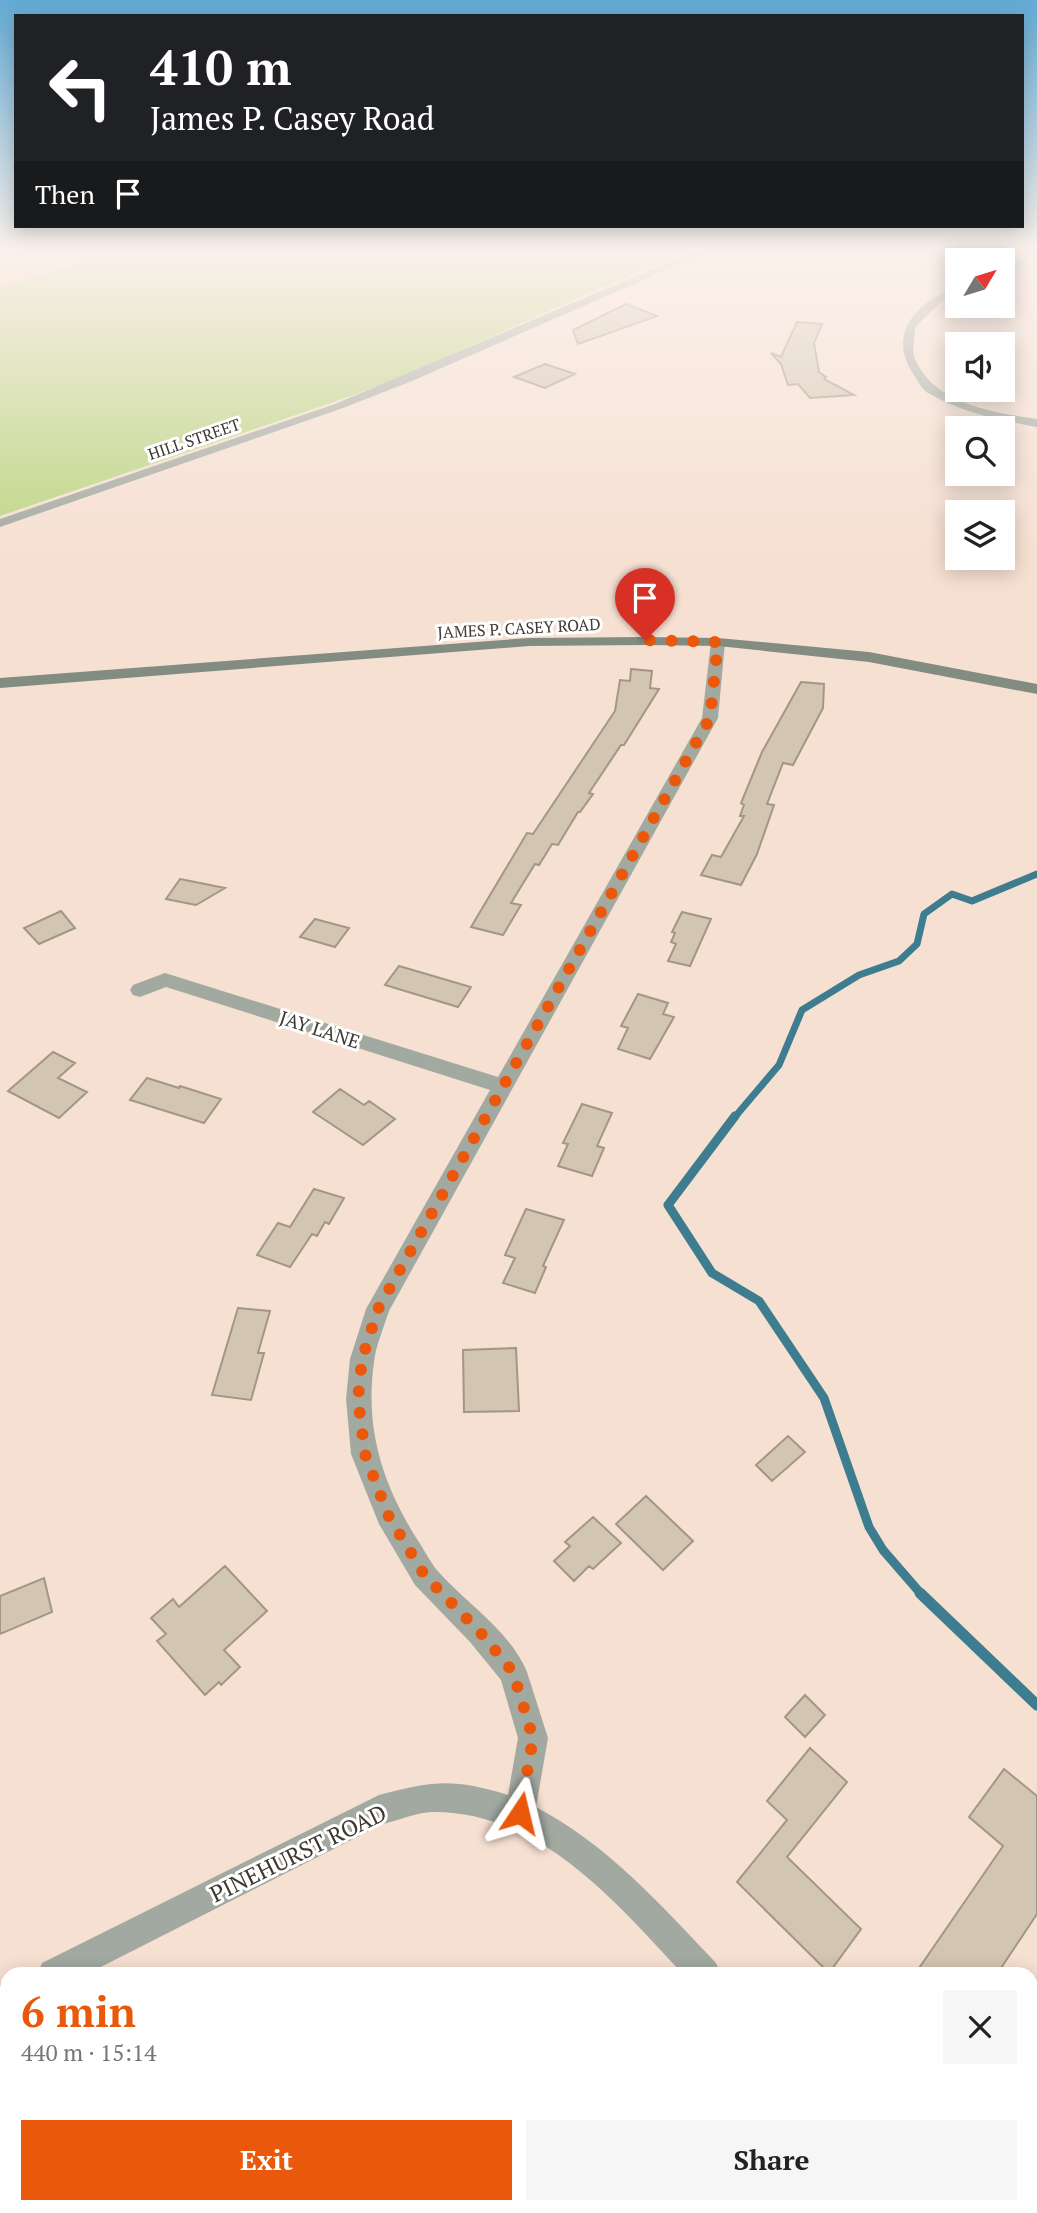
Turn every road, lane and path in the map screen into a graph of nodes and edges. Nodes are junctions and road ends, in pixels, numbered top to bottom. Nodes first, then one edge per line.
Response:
1 (466, 353) edge
2 (908, 353) edge
3 (1037, 423) edge
4 (0, 523) edge
5 (718, 642) junction
6 (0, 683) edge
7 (1037, 688) edge
8 (140, 990) dead end
9 (501, 1087) junction
10 (520, 1813) junction
11 (67, 1967) edge
12 (698, 1967) edge

1 - 4 street, HILL STREET
2 - 3 street
5 - 6 main road, JAMES P. CASEY ROAD
5 - 7 main road, JAMES P. CASEY ROAD
5 - 9 street
8 - 9 street, JAY LANE
9 - 10 street
10 - 11 street, PINEHURST ROAD
10 - 12 street, PINEHURST ROAD

